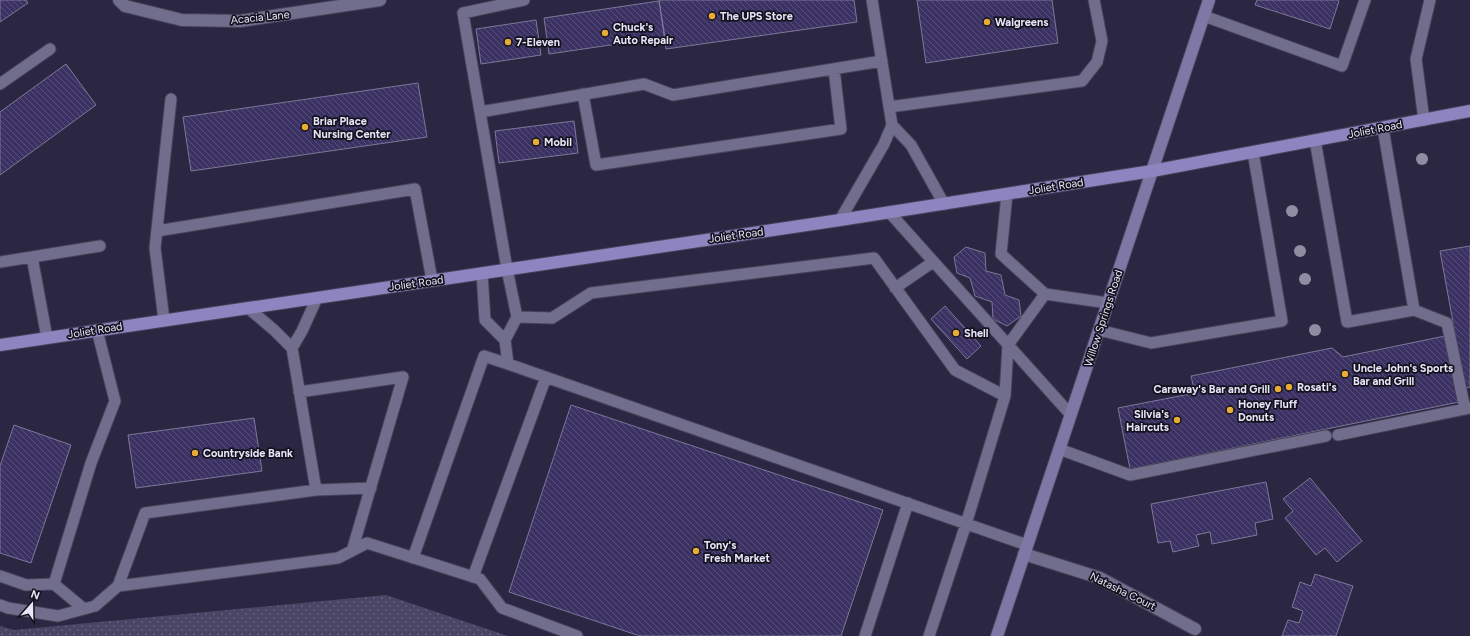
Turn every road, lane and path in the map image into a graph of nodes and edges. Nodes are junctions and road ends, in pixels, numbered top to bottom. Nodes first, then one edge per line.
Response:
1 (119, 0) edge
2 (380, 0) edge
3 (524, 0) edge
4 (872, 0) edge
5 (1094, 0) edge
6 (1209, 0) edge
7 (1365, 0) edge
8 (1430, 0) edge
9 (1204, 16) junction
10 (50, 49) dead end
11 (882, 61) junction
12 (834, 69) junction
13 (0, 84) edge
14 (583, 94) junction
15 (171, 98) dead end
16 (889, 107) junction
17 (1470, 111) edge
18 (480, 112) junction
19 (1424, 120) junction
20 (892, 125) junction
21 (1383, 128) junction
22 (1316, 140) junction
23 (1253, 152) junction
24 (1152, 171) junction
25 (1007, 194) junction
26 (944, 204) junction
27 (889, 212) junction
28 (840, 220) junction
29 (157, 231) junction
30 (100, 246) dead end
31 (32, 257) junction
32 (0, 262) edge
33 (933, 262) junction
34 (507, 269) junction
35 (482, 273) junction
36 (432, 280) junction
37 (896, 288) junction
38 (1045, 294) junction
39 (317, 298) junction
40 (1108, 303) junction
41 (248, 308) junction
42 (1414, 310) junction
43 (517, 317) junction
44 (164, 320) junction
45 (97, 330) junction
46 (1099, 330) junction
47 (47, 338) junction
48 (505, 340) junction
49 (0, 345) edge
50 (1008, 345) junction
51 (292, 348) junction
52 (508, 364) junction
53 (546, 377) junction
54 (299, 392) junction
55 (1005, 396) junction
56 (1467, 409) edge
57 (1070, 415) junction
58 (1338, 435) dead end
59 (1326, 436) dead end
60 (1059, 449) junction
61 (371, 488) junction
62 (316, 490) junction
63 (908, 504) junction
64 (966, 524) junction
65 (1026, 550) junction
66 (352, 551) junction
67 (413, 558) junction
68 (0, 576) edge
69 (473, 577) junction
70 (54, 584) junction
71 (118, 586) junction
72 (0, 605) edge
73 (84, 609) junction
74 (1195, 629) dead end
75 (577, 636) edge
76 (865, 636) edge
77 (929, 636) edge
78 (997, 636) edge

1 - 2 street, Acacia Lane
3 - 18 lane
4 - 11 lane
5 - 16 lane
6 - 9 main road, Willow Springs Road
7 - 9 lane
8 - 19 lane
9 - 24 main road, Willow Springs Road
10 - 13 lane
11 - 12 lane
11 - 16 lane
12 - 14 lane
12 - 14 lane
14 - 18 lane
15 - 29 lane
16 - 20 lane
17 - 19 main road, Joliet Road
18 - 34 lane
19 - 21 main road, Joliet Road
20 - 26 lane
20 - 28 lane
21 - 22 main road, Joliet Road
21 - 42 lane
22 - 23 main road, Joliet Road
22 - 42 lane
23 - 24 main road, Joliet Road
23 - 46 lane
24 - 25 main road, Joliet Road
24 - 40 main road, Willow Springs Road
25 - 26 main road, Joliet Road
25 - 38 lane
26 - 27 main road, Joliet Road
27 - 28 main road, Joliet Road
27 - 33 lane
28 - 34 main road, Joliet Road
29 - 36 lane
29 - 44 lane
30 - 31 lane
31 - 32 lane
31 - 47 lane
33 - 37 lane
33 - 50 lane
34 - 35 main road, Joliet Road
34 - 43 lane
35 - 36 main road, Joliet Road
35 - 48 lane
36 - 39 main road, Joliet Road
37 - 43 lane
37 - 55 lane
38 - 40 lane
38 - 50 lane
39 - 41 main road, Joliet Road
39 - 51 lane
40 - 46 main road, Willow Springs Road
41 - 44 main road, Joliet Road
41 - 51 lane
42 - 56 lane
43 - 48 lane
44 - 45 main road, Joliet Road
45 - 47 main road, Joliet Road
45 - 70 lane
46 - 57 main road, Willow Springs Road
47 - 49 main road, Joliet Road
48 - 52 lane
50 - 55 lane
50 - 57 lane
51 - 54 lane
52 - 53 lane
52 - 67 lane
53 - 63 lane
53 - 69 lane
54 - 61 lane
54 - 62 lane
55 - 64 lane
56 - 58 lane
57 - 60 main road, Willow Springs Road
59 - 60 lane
60 - 65 main road, Willow Springs Road
61 - 62 lane
61 - 66 lane
62 - 71 lane
63 - 64 lane
63 - 76 lane
64 - 65 lane
64 - 77 lane
65 - 74 street, Natasha Court
65 - 78 main road, Willow Springs Road
66 - 67 lane
66 - 71 lane
67 - 69 lane
68 - 70 lane
69 - 75 lane
70 - 73 lane
71 - 73 lane
72 - 73 lane

